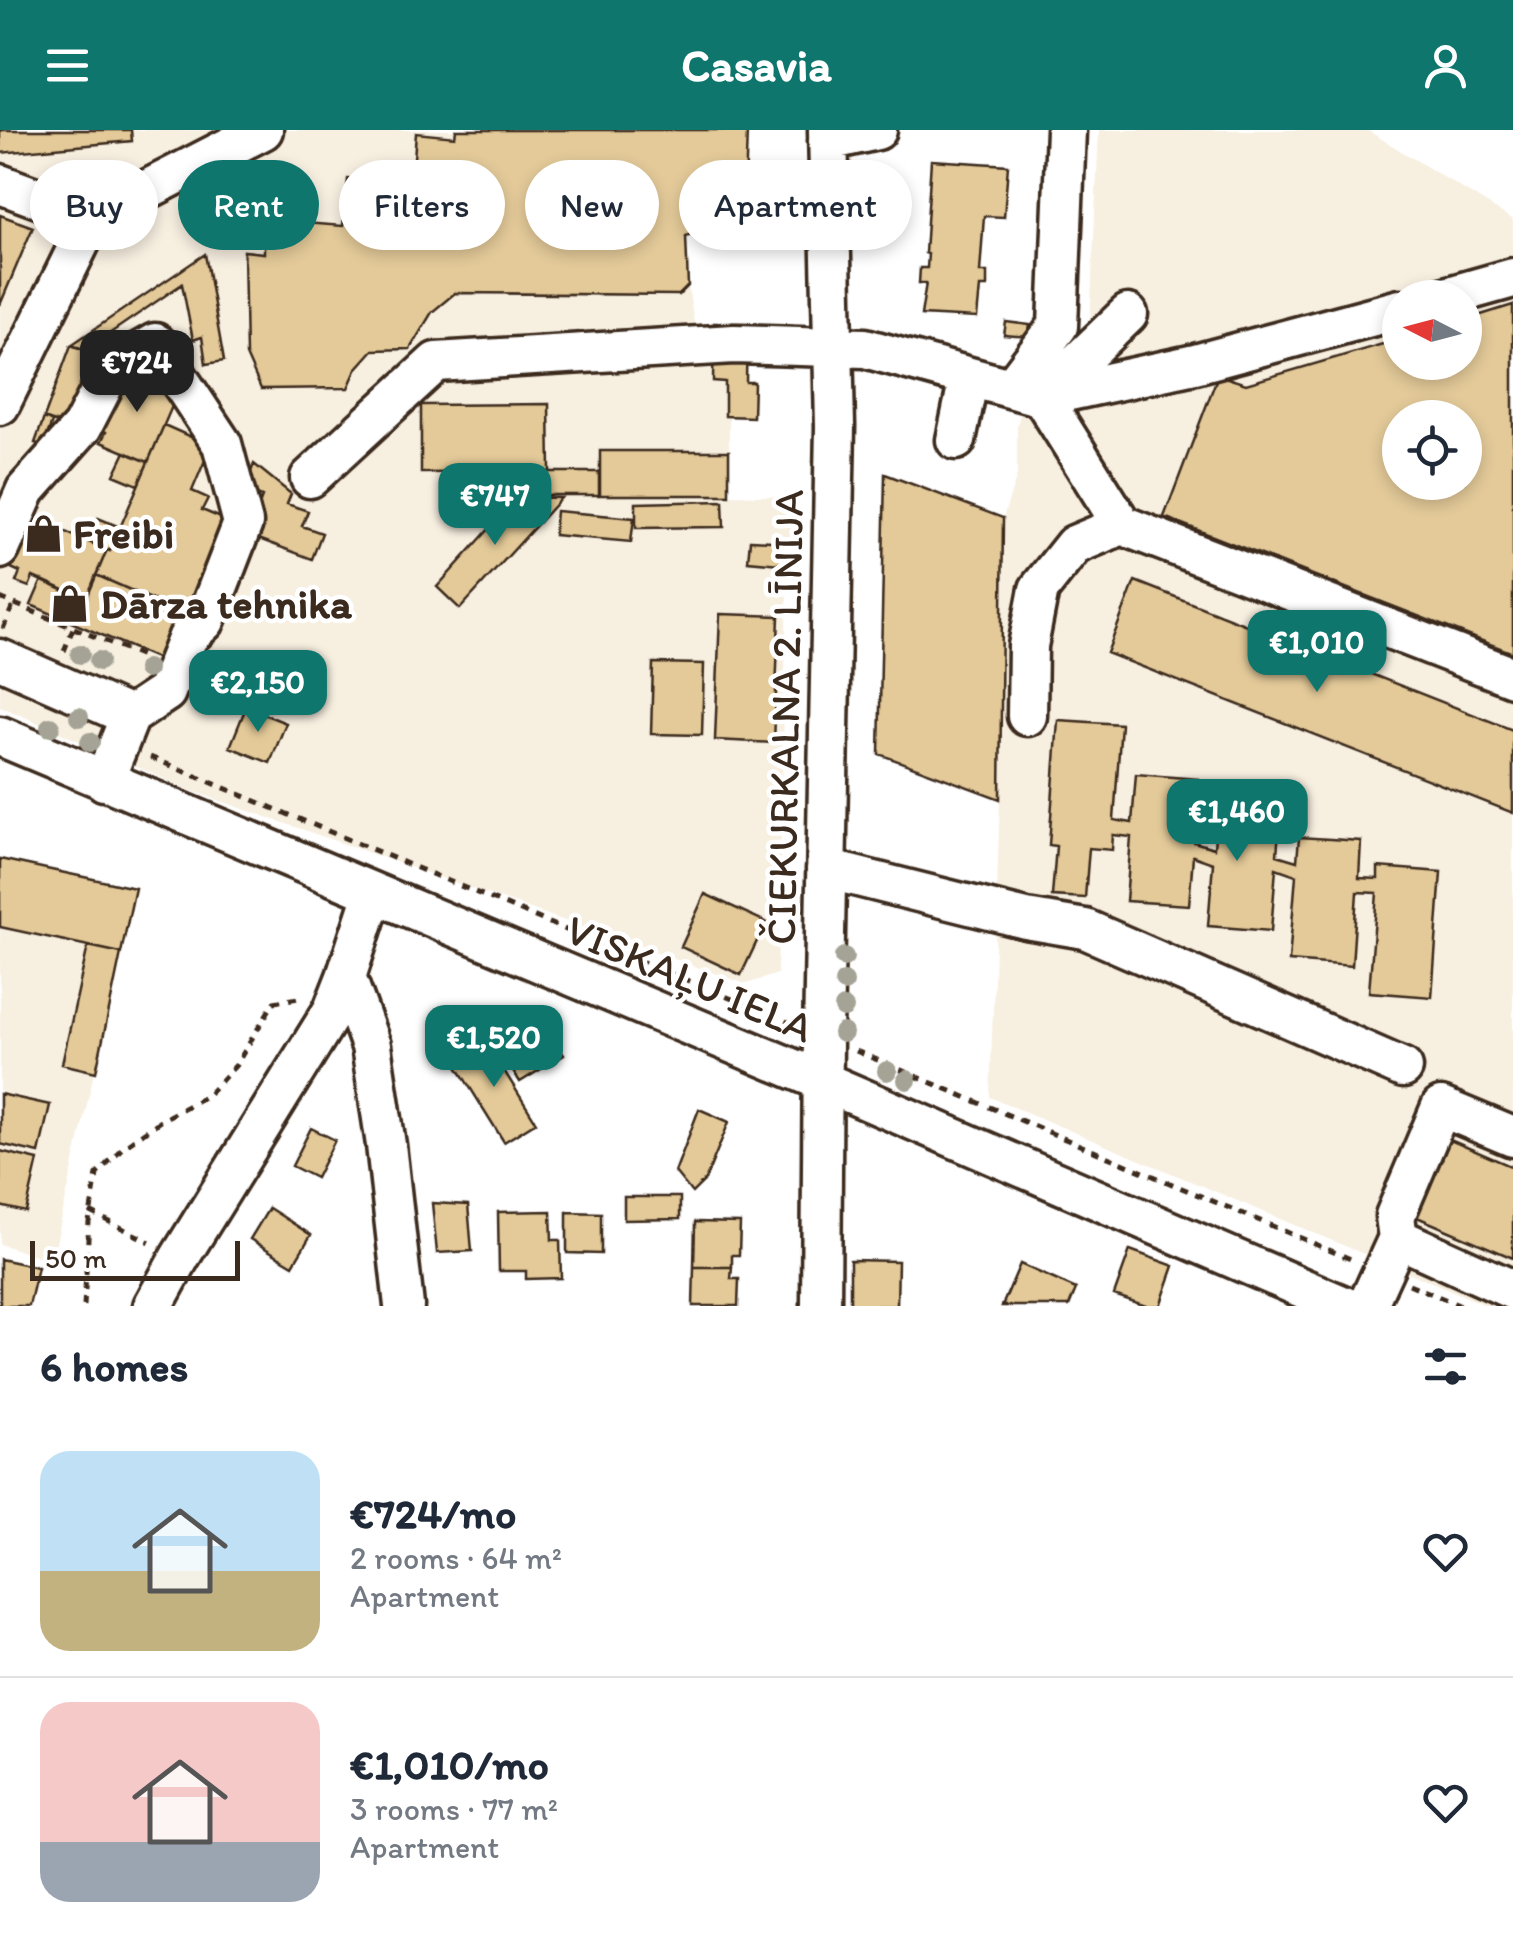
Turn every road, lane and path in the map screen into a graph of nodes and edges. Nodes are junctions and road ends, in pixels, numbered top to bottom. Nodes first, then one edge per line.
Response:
1 (262, 130) edge
2 (878, 130) edge
3 (1066, 130) edge
4 (828, 135) edge
5 (0, 184) edge
6 (158, 184) edge
7 (30, 195) edge
8 (76, 250) edge
9 (1513, 278) edge
10 (1482, 287) edge
11 (1128, 314) dead end
12 (1382, 314) edge
13 (834, 348) junction
14 (969, 377) junction
15 (1026, 393) junction
16 (0, 404) edge
17 (956, 440) dead end
18 (310, 478) dead end
19 (1122, 525) junction
20 (0, 549) edge
21 (0, 598) edge
22 (14, 603) junction
23 (0, 637) edge
24 (0, 658) edge
25 (175, 670) junction
26 (1513, 677) edge
27 (1027, 716) dead end
28 (124, 730) junction
29 (0, 736) edge
30 (104, 780) junction
31 (826, 869) junction
32 (372, 894) junction
33 (339, 994) junction
34 (822, 1036) junction
35 (1403, 1068) dead end
36 (822, 1081) junction
37 (1513, 1137) edge
38 (90, 1212) junction
39 (1398, 1238) junction
40 (180, 1257) junction
41 (1375, 1289) edge
42 (1513, 1290) edge
43 (84, 1306) edge
44 (153, 1306) edge
45 (404, 1306) edge
46 (822, 1306) edge
47 (1344, 1306) edge
48 (1461, 1306) edge

1 - 6 street
2 - 4 street
3 - 15 street
4 - 13 street, ČIEKURKALNA 2. LĪNIJA
5 - 7 street
8 - 16 street
9 - 10 street
11 - 15 street
12 - 15 street
13 - 14 street
13 - 18 street
13 - 31 street, ČIEKURKALNA 2. LĪNIJA
14 - 15 street
14 - 17 street
15 - 19 street
19 - 26 street
19 - 27 street
20 - 25 street
21 - 22 path
22 - 23 path
22 - 25 path
24 - 28 street
25 - 28 street
28 - 30 street
28 - 34 path
29 - 30 street, VISKAĻU IELA
30 - 32 street, VISKAĻU IELA
31 - 34 street, ČIEKURKALNA 2. LĪNIJA
31 - 35 street
32 - 33 street
32 - 36 street, VISKAĻU IELA
33 - 38 path
33 - 40 street
33 - 45 street
34 - 36 street, ČIEKURKALNA 2. LĪNIJA
34 - 41 path
36 - 46 street, ČIEKURKALNA 2. LĪNIJA
36 - 47 street, VISKAĻU IELA
37 - 39 street
38 - 40 path
38 - 43 path
39 - 41 street
39 - 42 street
40 - 44 street
41 - 48 path

